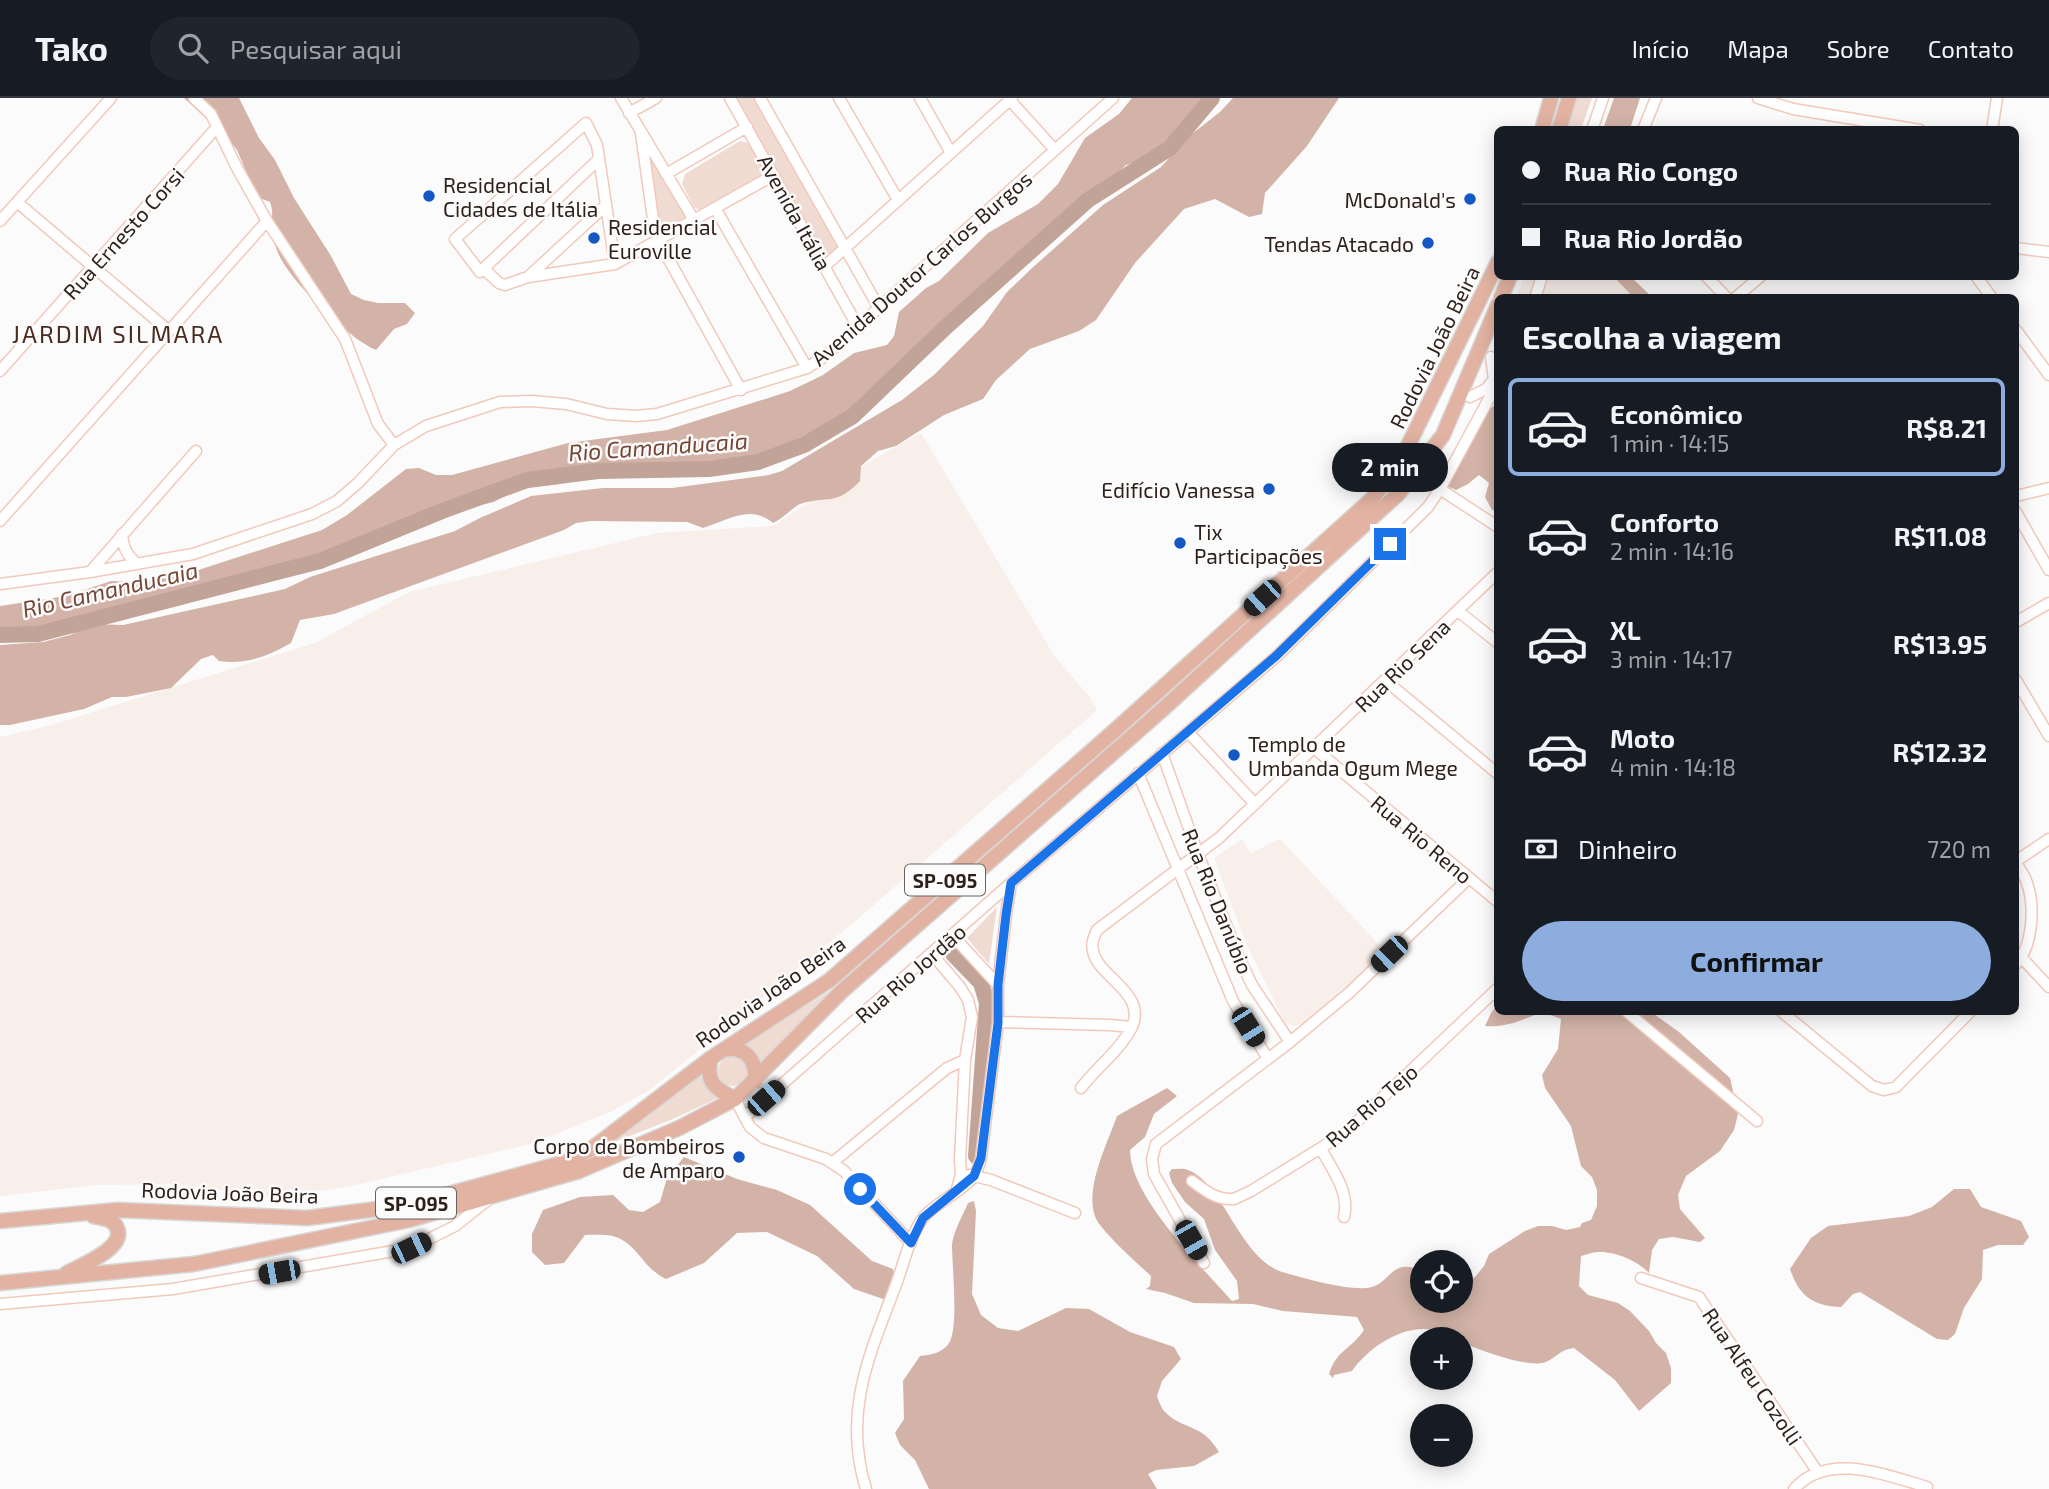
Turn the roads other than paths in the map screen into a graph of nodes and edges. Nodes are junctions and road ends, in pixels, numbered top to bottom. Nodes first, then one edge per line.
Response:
1 (111, 98) edge
2 (194, 98) edge
3 (621, 98) edge
4 (656, 98) edge
5 (730, 98) edge
6 (760, 98) edge
7 (839, 98) edge
8 (920, 98) edge
9 (1113, 98) edge
10 (1551, 98) edge
11 (1569, 98) edge
12 (1603, 98) edge
13 (1656, 98) edge
14 (1758, 98) edge
15 (1997, 98) edge
16 (1010, 99) edge
17 (629, 113) junction
18 (1543, 126) edge
19 (1560, 126) edge
20 (1593, 126) edge
21 (1645, 126) edge
22 (1896, 126) edge
23 (1993, 126) edge
24 (217, 127) junction
25 (747, 127) junction
26 (641, 133) junction
27 (1055, 150) junction
28 (951, 153) junction
29 (599, 159) junction
30 (666, 174) junction
31 (774, 175) junction
32 (898, 200) junction
33 (17, 202) junction
34 (606, 205) junction
35 (715, 208) junction
36 (2, 215) edge
37 (694, 220) junction
38 (267, 221) junction
39 (658, 240) junction
40 (845, 248) junction
41 (2019, 248) edge
42 (2049, 253) edge
43 (615, 264) junction
44 (825, 266) junction
45 (93, 267) junction
46 (484, 269) junction
47 (1494, 270) edge
48 (528, 277) junction
49 (1710, 280) edge
50 (1756, 280) edge
51 (1723, 294) edge
52 (1740, 294) edge
53 (879, 307) junction
54 (858, 327) junction
55 (1494, 328) edge
56 (169, 331) junction
57 (2019, 334) edge
58 (1457, 348) junction
59 (1489, 356) edge
60 (807, 368) junction
61 (0, 371) edge
62 (1445, 373) junction
63 (2049, 375) edge
64 (741, 390) junction
65 (1494, 390) edge
66 (1466, 394) junction
67 (1482, 412) junction
68 (394, 445) junction
69 (196, 451) dead end
70 (2049, 488) edge
71 (1440, 489) junction
72 (2019, 495) edge
73 (2019, 517) edge
74 (0, 521) edge
75 (1494, 524) edge
76 (122, 534) junction
77 (137, 564) junction
78 (2049, 570) edge
79 (90, 572) junction
80 (1494, 576) edge
81 (0, 584) edge
82 (2049, 603) edge
83 (1458, 611) junction
84 (2019, 620) edge
85 (1494, 640) edge
86 (1386, 681) junction
87 (2019, 685) edge
88 (1188, 732) junction
89 (2049, 736) edge
90 (1314, 748) junction
91 (1162, 753) junction
92 (1494, 771) edge
93 (1138, 773) junction
94 (1255, 804) junction
95 (2049, 839) edge
96 (1198, 855) junction
97 (2019, 860) edge
98 (1179, 867) junction
99 (2019, 868) edge
100 (1469, 877) junction
101 (1011, 883) junction
102 (1494, 899) edge
103 (953, 936) junction
104 (932, 954) junction
105 (2019, 961) edge
106 (998, 985) junction
107 (2049, 987) edge
108 (1494, 992) edge
109 (1630, 1015) edge
110 (1789, 1015) edge
111 (1967, 1015) edge
112 (998, 1023) junction
113 (1132, 1027) junction
114 (1290, 1042) junction
115 (717, 1054) junction
116 (1268, 1059) junction
117 (965, 1060) junction
118 (755, 1081) junction
119 (1082, 1087) dead end
120 (736, 1098) junction
121 (746, 1116) junction
122 (1757, 1121) dead end
123 (1321, 1149) junction
124 (832, 1163) junction
125 (961, 1174) junction
126 (974, 1176) junction
127 (1192, 1181) dead end
128 (957, 1189) junction
129 (493, 1195) junction
130 (69, 1213) junction
131 (1074, 1213) dead end
132 (1344, 1217) dead end
133 (0, 1221) edge
134 (911, 1243) junction
135 (1204, 1262) dead end
136 (63, 1276) junction
137 (1641, 1278) dead end
138 (0, 1283) edge
139 (0, 1304) edge
140 (1817, 1471) junction
141 (1927, 1486) dead end
142 (866, 1489) edge
143 (1794, 1489) edge

1 - 33 street
2 - 24 street
3 - 17 street
4 - 17 street
5 - 25 street, Avenida Itália
6 - 40 street, Avenida Itália
7 - 32 street
8 - 28 street
9 - 27 street, Avenida Doutor Carlos Burgos
10 - 18 main road
11 - 19 main road
12 - 20 street
13 - 21 street
14 - 22 street
15 - 23 street
16 - 27 street
16 - 28 street
17 - 26 street
24 - 38 street
24 - 45 street, Rua Ernesto Corsi
25 - 30 street
25 - 31 street, Avenida Itália
26 - 30 street
26 - 39 street
27 - 53 street, Avenida Doutor Carlos Burgos
28 - 32 street
29 - 34 street
29 - 46 street
29 - 46 street
30 - 37 street
31 - 35 street
31 - 44 street, Avenida Itália
32 - 40 street
33 - 36 street
33 - 45 street
34 - 43 street
34 - 48 street
35 - 37 street
35 - 60 street
37 - 39 street
38 - 56 street
38 - 68 street
39 - 43 street
39 - 64 street
40 - 44 street
40 - 53 street, Avenida Itália
41 - 42 street
43 - 48 street
44 - 54 street, Avenida Itália
45 - 56 street
45 - 61 street, Rua Ernesto Corsi
46 - 48 street
47 - 58 main road, Rodovia João Beira / SP-095
49 - 51 street
50 - 52 street
53 - 54 street, Avenida Doutor Carlos Burgos
54 - 60 street, Avenida Doutor Carlos Burgos
55 - 59 main road, Rodovia João Beira / SP-095
56 - 74 street
57 - 63 street
58 - 59 main road
58 - 62 main road, Rodovia João Beira / SP-095
59 - 66 main road, Rodovia João Beira / SP-095
59 - 66 street
60 - 64 street, Avenida Doutor Carlos Burgos
62 - 66 main road
62 - 115 main road, Rodovia João Beira / SP-095
64 - 68 street, Avenida Doutor Carlos Burgos
65 - 67 street, Rua Rio Jordão
66 - 67 street
66 - 118 main road, Rodovia João Beira / SP-095
67 - 71 street, Rua Rio Jordão
68 - 77 street, Avenida Doutor Carlos Burgos
69 - 76 street
70 - 72 street
71 - 75 street
71 - 88 street, Rua Rio Jordão
73 - 78 street
76 - 77 street
76 - 79 street
77 - 79 street, Avenida Doutor Carlos Burgos
79 - 81 street, Avenida Doutor Carlos Burgos
80 - 83 street, Rua Rio Sena
82 - 84 street
83 - 85 street
83 - 86 street, Rua Rio Sena
86 - 90 street, Rua Rio Sena
86 - 92 street
87 - 89 street
88 - 91 street, Rua Rio Jordão
88 - 94 street
90 - 94 street, Rua Rio Sena
90 - 100 street, Rua Rio Reno
91 - 93 street, Rua Rio Jordão
91 - 96 street, Rua Rio Danúbio
93 - 98 street, Rua Rio Danúbio
93 - 101 street, Rua Rio Jordão
94 - 96 street, Rua Rio Sena
95 - 97 street
96 - 98 street, Rua Rio Sena
96 - 114 street, Rua Rio Danúbio
98 - 113 street, Rua Rio Sena
98 - 116 street, Rua Rio Danúbio
99 - 105 street
100 - 102 street, Rua Rio Reno
100 - 114 street
101 - 103 street, Rua Rio Jordão
101 - 106 street
103 - 104 street, Rua Rio Jordão
103 - 106 street
104 - 117 street
104 - 121 street, Rua Rio Jordão
105 - 107 street
106 - 112 street
108 - 123 street, Rua Rio Tejo
109 - 122 street
110 - 111 street
112 - 113 street
112 - 126 street
113 - 119 street
114 - 116 street
115 - 118 main road
115 - 120 main road
115 - 130 main road, Rodovia João Beira / SP-095
116 - 135 street
117 - 124 street
117 - 125 street
118 - 120 main road, Rodovia João Beira / SP-095
120 - 121 street
120 - 129 main road, Rodovia João Beira / SP-095
121 - 124 street
123 - 127 street, Rua Rio Tejo
123 - 132 street
124 - 134 street
125 - 126 street
125 - 128 street
126 - 128 street
126 - 131 street
128 - 134 street
129 - 136 main road, Rodovia João Beira / SP-095
129 - 139 street
130 - 133 main road, Rodovia João Beira / SP-095
130 - 136 main road
134 - 142 street
136 - 138 main road, Rodovia João Beira / SP-095
137 - 140 street, Rua Alfeu Cozolli
140 - 141 street
140 - 143 street

